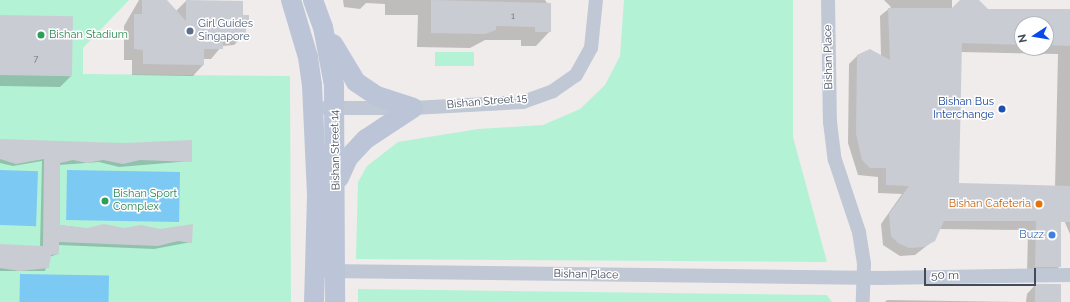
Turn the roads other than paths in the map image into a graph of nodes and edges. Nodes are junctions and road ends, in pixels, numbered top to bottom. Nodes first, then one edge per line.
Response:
1 (291, 0) edge
2 (313, 0) edge
3 (596, 0) edge
4 (828, 0) edge
5 (323, 27) junction
6 (312, 107) junction
7 (335, 108) junction
8 (413, 108) junction
9 (336, 184) junction
10 (335, 270) junction
11 (1070, 275) edge
12 (864, 278) junction
13 (944, 278) junction
14 (1070, 284) edge
15 (315, 293) edge
16 (335, 302) edge
17 (863, 302) edge

1 - 6 street, Bishan Street 14
2 - 5 street, Bishan Street 14
3 - 8 street, Bishan Street 15
4 - 12 street, Bishan Place
5 - 7 street, Bishan Street 14
5 - 8 street
6 - 7 street, Bishan Street 15
6 - 15 street, Bishan Street 14
7 - 8 street, Bishan Street 15
7 - 9 street, Bishan Street 14
8 - 9 street
9 - 10 street, Bishan Street 14
10 - 12 street, Bishan Place
10 - 15 street, Bishan Place
10 - 16 street, Bishan Street 14
11 - 13 street, Bishan Place
12 - 13 street, Bishan Place
12 - 17 street, Bishan Place
13 - 14 street, Bishan Place

